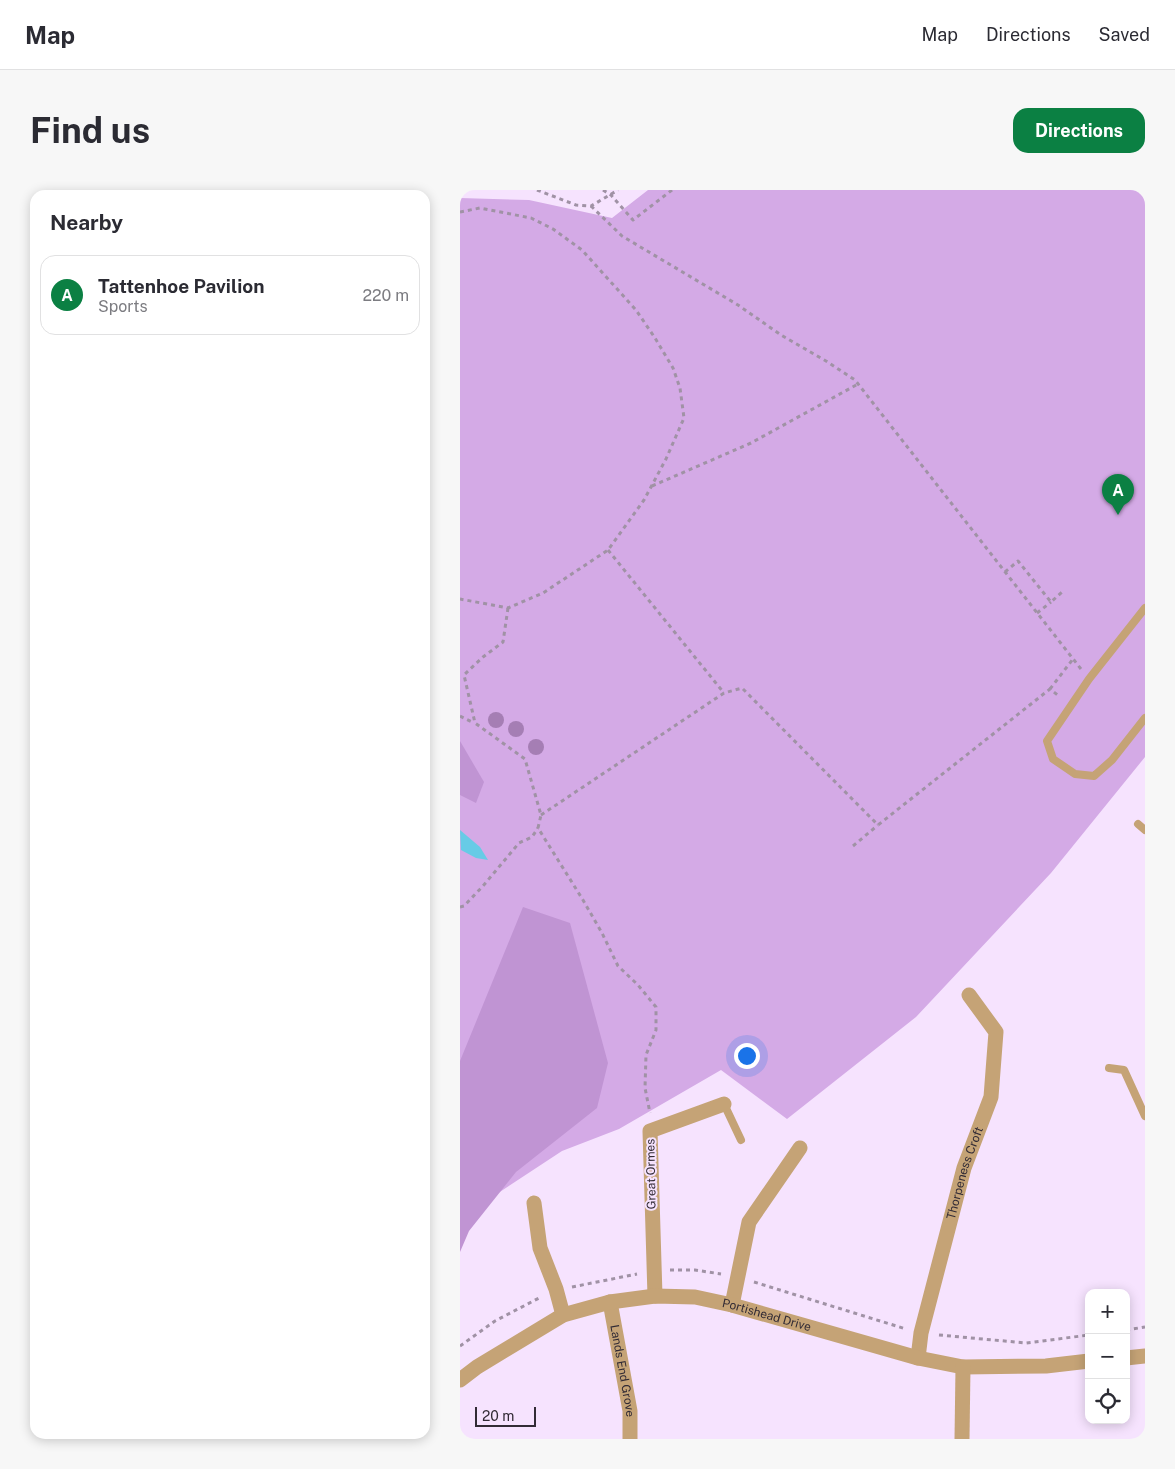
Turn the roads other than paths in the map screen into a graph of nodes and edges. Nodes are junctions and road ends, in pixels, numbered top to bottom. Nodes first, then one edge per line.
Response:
1 (1145, 608) edge
2 (1145, 718) edge
3 (1138, 824) dead end
4 (1145, 830) edge
5 (970, 995) dead end
6 (1109, 1068) dead end
7 (724, 1104) joint
8 (1145, 1116) edge
9 (741, 1140) dead end
10 (800, 1148) dead end
11 (534, 1203) dead end
12 (655, 1296) junction
13 (610, 1302) junction
14 (732, 1305) junction
15 (563, 1315) junction
16 (1145, 1356) edge
17 (918, 1358) junction
18 (1130, 1358) edge
19 (1085, 1361) edge
20 (963, 1367) junction
21 (460, 1380) edge
22 (630, 1439) edge
23 (962, 1439) edge

1 - 2 lane
3 - 4 lane
5 - 17 street, Thorpeness Croft
6 - 8 lane
7 - 9 lane
7 - 12 street, Great Ormes
10 - 14 street
11 - 15 street
12 - 13 street, Portishead Drive
12 - 14 street, Portishead Drive
13 - 15 street, Portishead Drive
13 - 22 street, Lands End Grove
14 - 17 street, Portishead Drive
15 - 21 street, Portishead Drive
16 - 18 street
17 - 20 street, Portishead Drive
19 - 20 street, Portishead Drive
20 - 23 street

